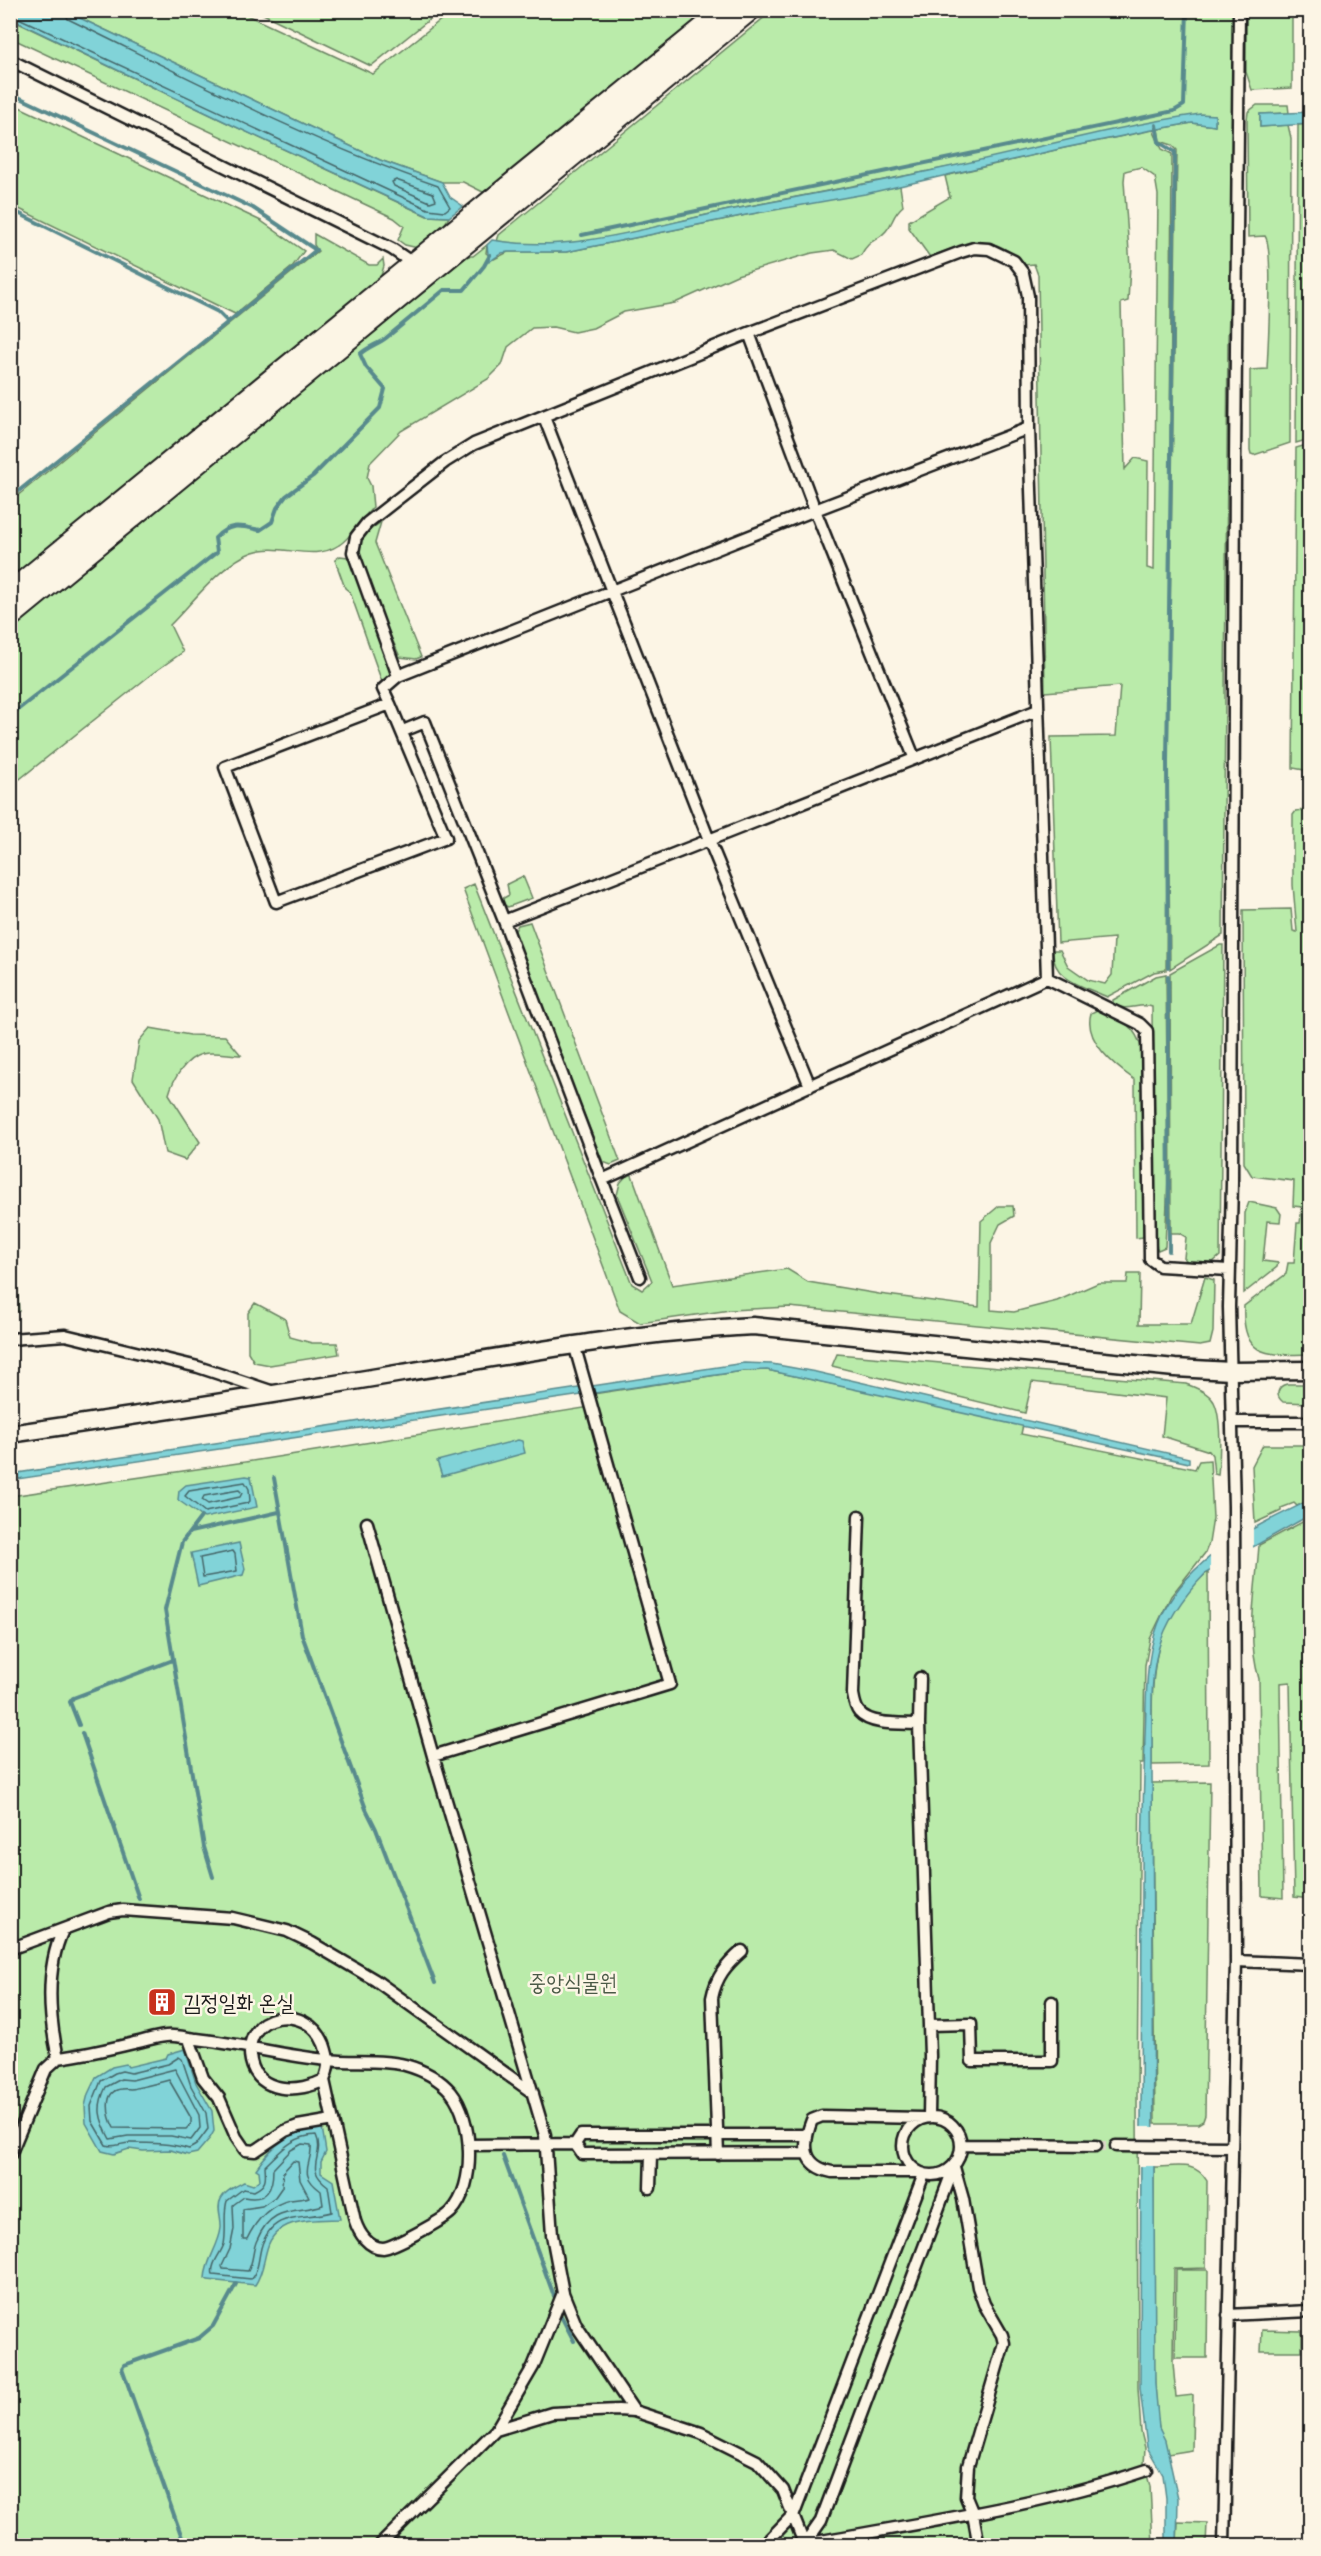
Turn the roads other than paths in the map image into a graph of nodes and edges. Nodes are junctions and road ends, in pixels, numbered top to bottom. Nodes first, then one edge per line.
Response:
1 (725, 10) edge
2 (750, 10) edge
3 (1239, 10) edge
4 (10, 60) edge
5 (488, 214) junction
6 (460, 237) junction
7 (414, 264) junction
8 (749, 333) junction
9 (544, 417) junction
10 (1029, 428) junction
11 (815, 510) junction
12 (10, 592) edge
13 (612, 592) junction
14 (10, 616) edge
15 (398, 676) junction
16 (390, 704) junction
17 (1038, 710) junction
18 (403, 731) junction
19 (914, 757) junction
20 (710, 840) junction
21 (504, 921) junction
22 (1047, 978) junction
23 (810, 1086) junction
24 (602, 1180) junction
25 (1229, 1270) junction
26 (639, 1277) dead end
27 (10, 1339) edge
28 (574, 1344) junction
29 (1311, 1370) edge
30 (1231, 1371) junction
31 (280, 1394) junction
32 (1233, 1422) junction
33 (1311, 1422) edge
34 (10, 1434) edge
35 (859, 1515) dead end
36 (366, 1523) dead end
37 (920, 1678) dead end
38 (919, 1724) junction
39 (433, 1756) junction
40 (63, 1930) junction
41 (10, 1949) edge
42 (742, 1951) dead end
43 (1236, 1961) junction
44 (1311, 1964) edge
45 (1052, 2002) dead end
46 (929, 2025) junction
47 (189, 2038) junction
48 (250, 2047) junction
49 (58, 2058) junction
50 (329, 2061) junction
51 (324, 2080) junction
52 (533, 2093) junction
53 (926, 2117) junction
54 (333, 2120) junction
55 (717, 2133) junction
56 (806, 2134) junction
57 (546, 2144) junction
58 (575, 2144) junction
59 (470, 2145) junction
60 (961, 2145) junction
61 (1096, 2146) tunnel mouth
62 (1116, 2146) tunnel mouth
63 (1232, 2147) junction
64 (806, 2153) junction
65 (651, 2154) junction
66 (718, 2154) junction
67 (10, 2156) edge
68 (954, 2167) junction
69 (922, 2173) junction
70 (650, 2188) dead end
71 (563, 2293) junction
72 (1311, 2311) edge
73 (1228, 2315) junction
74 (634, 2411) junction
75 (496, 2430) junction
76 (1147, 2470) dead end
77 (794, 2514) junction
78 (973, 2514) junction
79 (805, 2545) edge
80 (379, 2546) edge
81 (763, 2546) edge
82 (980, 2546) edge
83 (1224, 2546) edge

1 - 5 highway
2 - 5 highway
3 - 25 street
4 - 7 street
5 - 6 highway
6 - 7 highway
6 - 14 highway
7 - 12 highway
8 - 9 street
8 - 10 street
8 - 11 street
9 - 13 street
9 - 15 street
10 - 11 street
10 - 17 street
11 - 13 street
11 - 19 street
13 - 15 street
13 - 20 street
15 - 16 street
16 - 18 street
16 - 18 street
17 - 19 street
17 - 22 street
18 - 21 street
19 - 20 street
20 - 21 street
20 - 23 street
21 - 24 street
22 - 23 street
22 - 25 street
23 - 24 street
24 - 26 street
25 - 30 street
27 - 31 street
28 - 30 main road
28 - 31 main road
28 - 39 street
29 - 30 main road
30 - 32 street
31 - 34 main road
32 - 33 street
32 - 43 street
35 - 38 street
36 - 39 street
37 - 38 street
38 - 46 street
39 - 52 street
40 - 41 street
40 - 49 street
40 - 52 street
42 - 55 street
43 - 44 street
43 - 63 street
45 - 46 street
46 - 53 street
47 - 48 street
47 - 49 street
47 - 54 street
48 - 50 street
48 - 50 street
48 - 51 street
49 - 67 street
50 - 51 street
50 - 59 street
51 - 54 street
52 - 57 street
53 - 56 street
53 - 60 street
53 - 69 street
54 - 59 street
55 - 56 street
55 - 58 street
55 - 66 street
56 - 64 street
57 - 58 street
57 - 59 street
57 - 71 street
58 - 65 street
60 - 61 street
60 - 68 street
62 - 63 street
63 - 73 street
64 - 66 street
64 - 69 street
65 - 66 street
65 - 70 street
68 - 69 street
68 - 78 street
68 - 79 street
69 - 77 street
71 - 74 street
71 - 75 street
72 - 73 street
73 - 83 street
74 - 75 street
74 - 77 street
75 - 80 street
76 - 78 street
77 - 79 street
77 - 81 street
78 - 79 street
78 - 82 street

